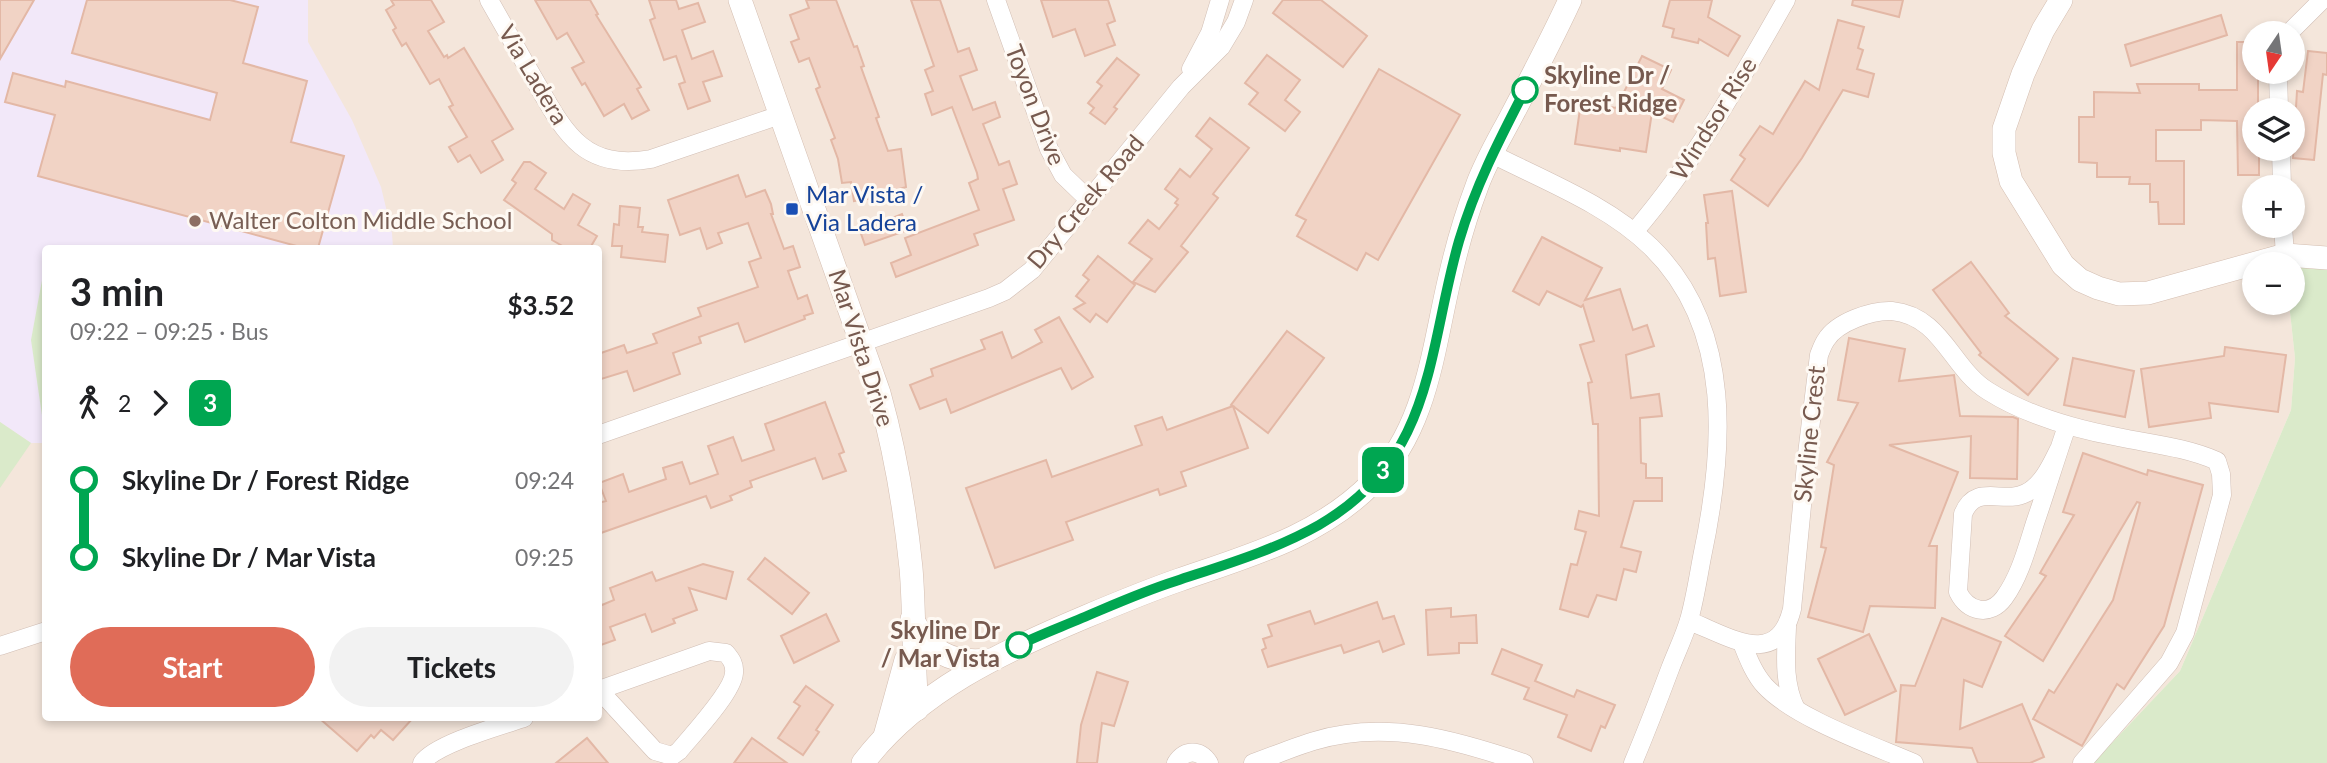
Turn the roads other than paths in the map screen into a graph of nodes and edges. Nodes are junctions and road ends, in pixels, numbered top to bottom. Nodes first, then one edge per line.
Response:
1 (489, 0) edge
2 (740, 0) edge
3 (996, 0) edge
4 (1220, 0) edge
5 (1244, 0) edge
6 (1570, 0) edge
7 (1786, 0) edge
8 (2061, 0) edge
9 (2322, 0) edge
10 (2301, 21) edge
11 (1181, 87) junction
12 (780, 115) junction
13 (1492, 154) junction
14 (1089, 200) junction
15 (1634, 232) junction
16 (2305, 256) edge
17 (2327, 258) edge
18 (2242, 267) edge
19 (861, 342) junction
20 (2067, 426) junction
21 (602, 434) edge
22 (2059, 449) junction
23 (912, 619) junction
24 (1689, 621) junction
25 (1787, 627) junction
26 (42, 632) edge
27 (1742, 643) junction
28 (0, 646) edge
29 (991, 660) junction
30 (602, 690) edge
31 (602, 694) edge
32 (917, 709) junction
33 (1796, 709) junction
34 (516, 721) edge
35 (885, 736) junction
36 (422, 763) edge
37 (863, 763) edge
38 (1176, 763) edge
39 (1209, 763) edge
40 (1253, 763) edge
41 (1524, 763) edge
42 (1633, 763) edge
43 (1914, 763) edge
44 (2082, 763) edge

1 - 12 street, Via Ladera
2 - 12 street, Mar Vista Drive
3 - 14 street, Toyon Drive
4 - 11 street
5 - 11 street, Dry Creek Road
6 - 13 street
7 - 15 street, Windsor Rise
8 - 18 street
9 - 10 street
11 - 14 street, Dry Creek Road
12 - 19 street, Mar Vista Drive
13 - 15 street
13 - 29 street
14 - 19 street, Dry Creek Road
15 - 24 street
16 - 17 street
19 - 21 street, Dry Creek Road
19 - 23 street, Mar Vista Drive
20 - 22 street
20 - 25 street, Skyline Crest
20 - 44 street, Skyline Crest
22 - 22 street
23 - 29 street
23 - 32 street, Mar Vista Drive
23 - 35 street
24 - 27 street
24 - 42 street
25 - 27 street
25 - 33 street, Skyline Crest
26 - 28 street
27 - 33 street
29 - 32 street
30 - 31 street
32 - 35 street
33 - 43 street
34 - 36 street
35 - 37 street
38 - 39 street
40 - 41 street

